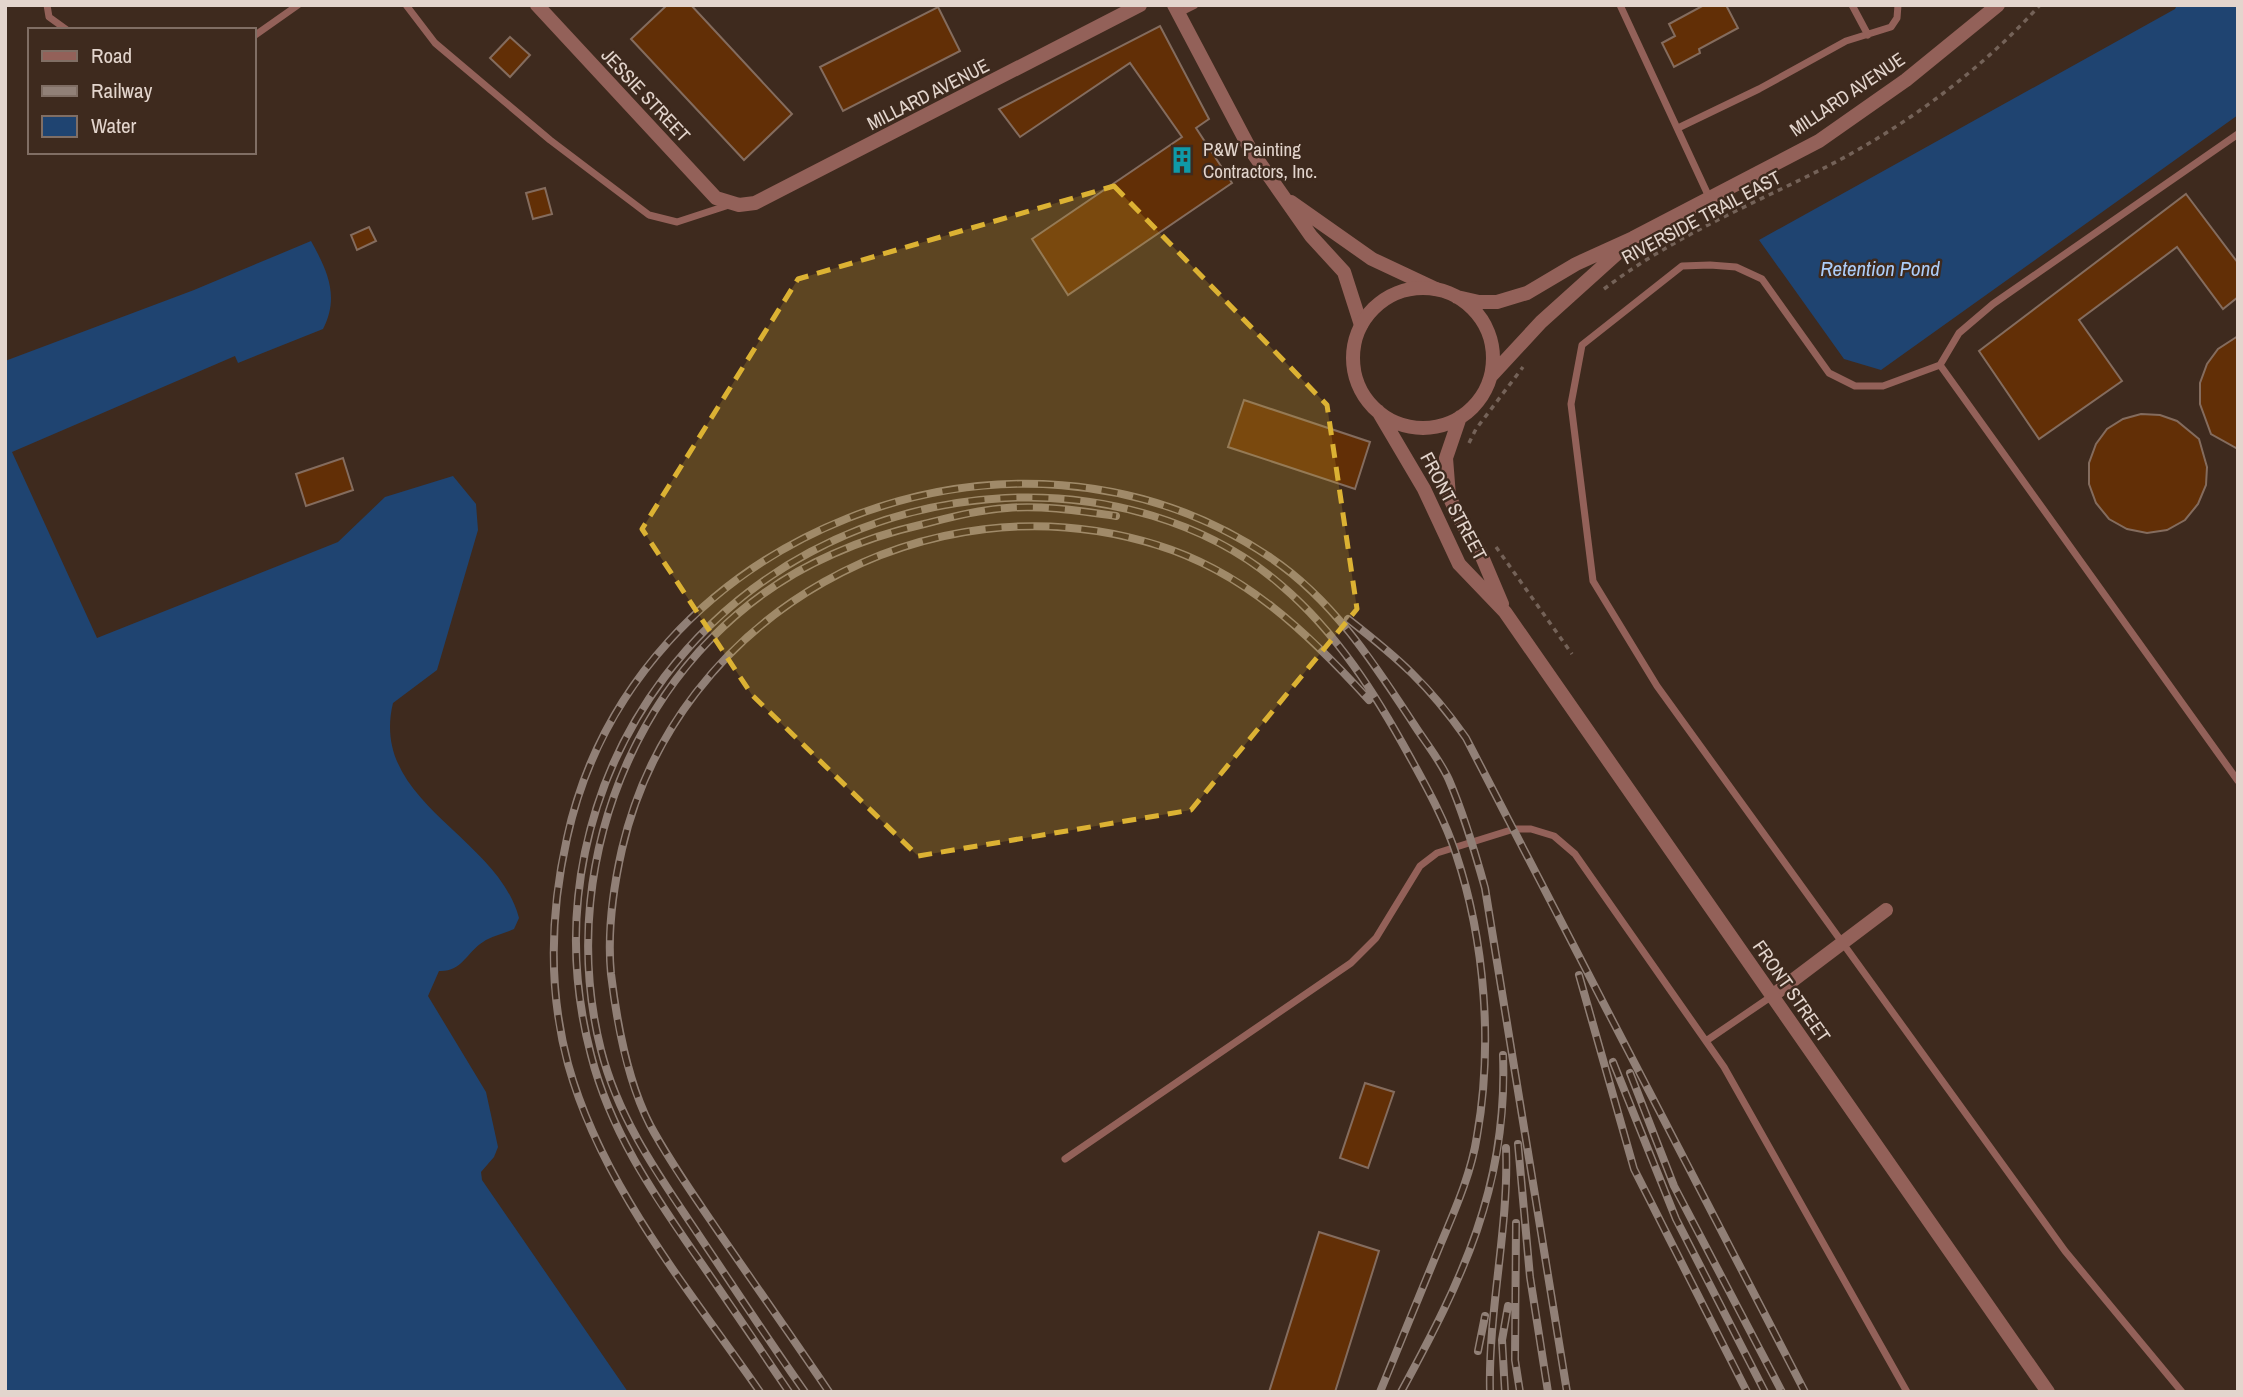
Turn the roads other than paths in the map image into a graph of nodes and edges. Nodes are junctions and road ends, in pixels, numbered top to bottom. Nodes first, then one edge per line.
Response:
1 (47, 5) edge
2 (298, 5) edge
3 (406, 5) edge
4 (537, 5) edge
5 (1140, 5) edge
6 (1195, 5) edge
7 (1620, 5) edge
8 (1852, 5) edge
9 (1898, 5) edge
10 (1998, 5) edge
11 (1177, 9) edge
12 (64, 28) edge
13 (256, 35) edge
14 (1868, 35) junction
15 (1678, 128) junction
16 (2238, 134) edge
17 (1284, 197) junction
18 (1709, 197) junction
19 (731, 204) junction
20 (1633, 238) junction
21 (1436, 289) junction
22 (1457, 297) junction
23 (1362, 325) junction
24 (1940, 365) junction
25 (1490, 378) junction
26 (1378, 411) junction
27 (1461, 417) junction
28 (1505, 612) junction
29 (2238, 781) edge
30 (1886, 910) dead end
31 (1842, 944) junction
32 (1772, 996) junction
33 (1706, 1041) junction
34 (1065, 1159) dead end
35 (1907, 1392) edge
36 (2048, 1392) edge
37 (2182, 1392) edge

1 - 12 lane
2 - 13 lane
3 - 19 lane
4 - 19 street, JESSIE STREET
5 - 19 street, MILLARD AVENUE
6 - 11 lane
7 - 15 lane
8 - 14 lane
9 - 14 lane
10 - 18 street, MILLARD AVENUE
11 - 17 street
14 - 15 lane
15 - 18 lane
16 - 24 lane
17 - 21 street
17 - 23 street
18 - 20 street, MILLARD AVENUE
20 - 22 street, MILLARD AVENUE
20 - 25 street, MILLARD AVENUE
21 - 22 street
21 - 23 street
22 - 25 street
23 - 26 street
24 - 29 lane
24 - 31 lane
25 - 27 street
26 - 27 street
26 - 28 street, FRONT STREET
27 - 28 street, FRONT STREET
28 - 32 street, FRONT STREET
30 - 31 street
31 - 32 street
31 - 37 lane
32 - 33 lane
32 - 36 street, FRONT STREET
33 - 34 lane
33 - 35 lane

